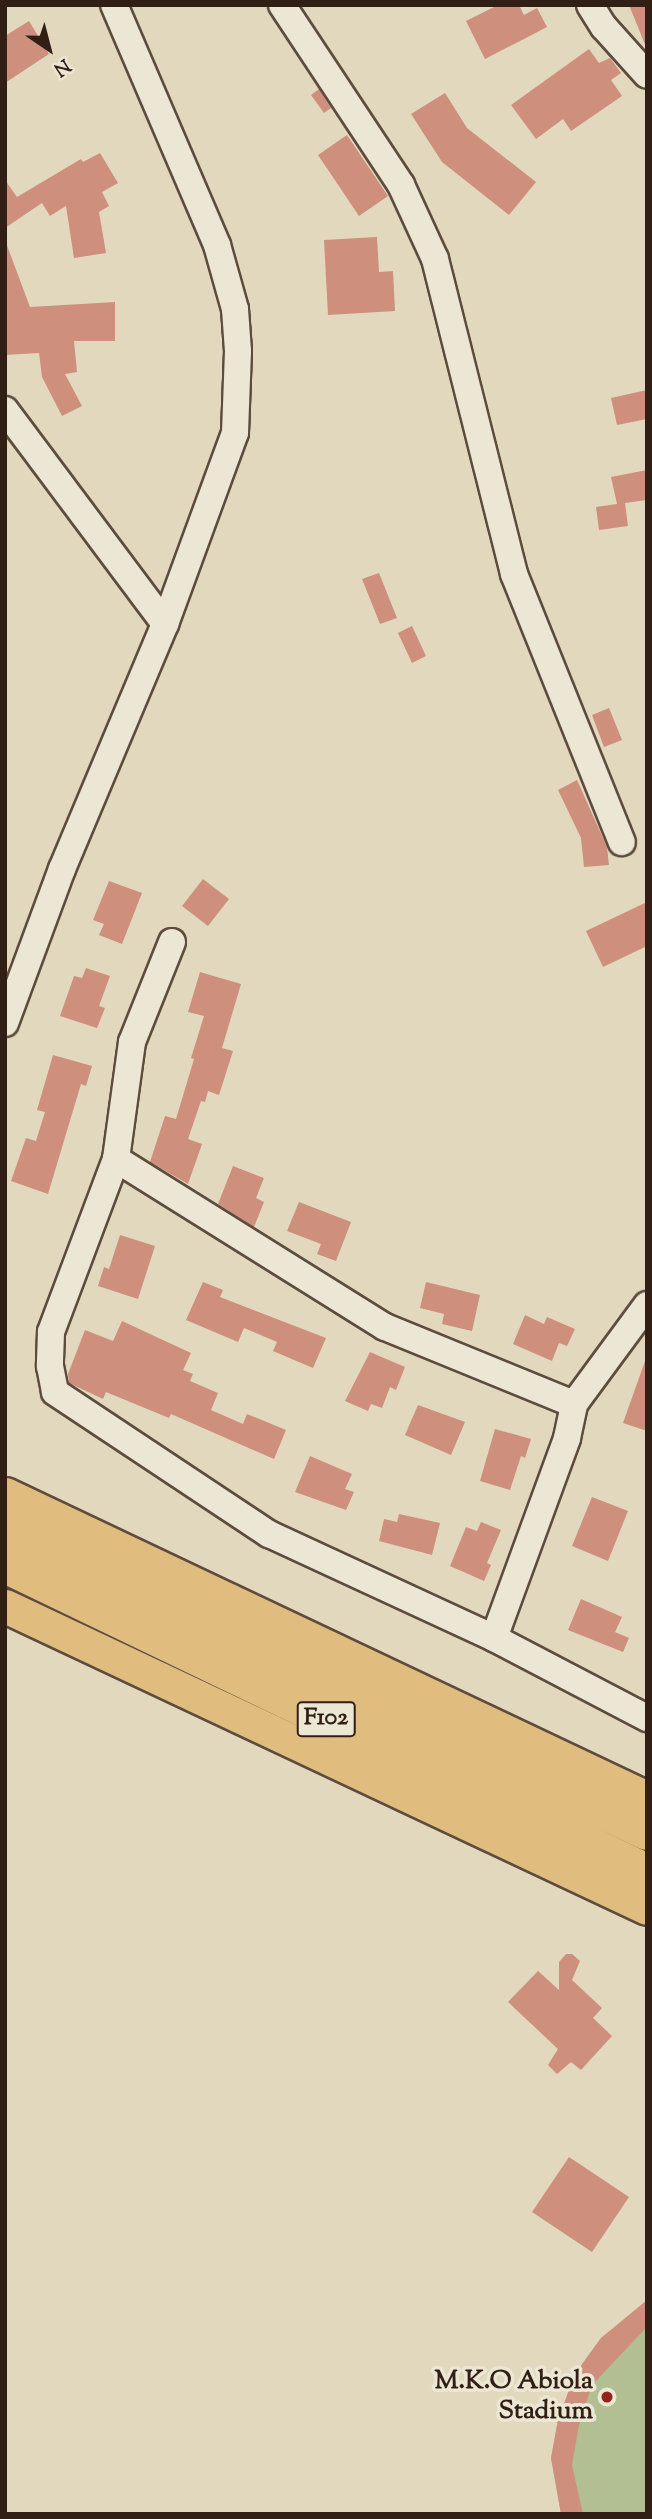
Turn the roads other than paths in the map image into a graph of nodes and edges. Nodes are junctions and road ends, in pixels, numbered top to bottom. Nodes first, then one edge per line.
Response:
1 (114, 5) edge
2 (282, 5) edge
3 (590, 5) edge
4 (647, 75) edge
5 (5, 410) edge
6 (165, 624) junction
7 (622, 842) dead end
8 (172, 942) dead end
9 (5, 1023) edge
10 (116, 1159) junction
11 (647, 1305) edge
12 (574, 1404) junction
13 (5, 1494) edge
14 (5, 1532) edge
15 (5, 1564) edge
16 (5, 1605) edge
17 (494, 1639) junction
18 (647, 1718) edge
19 (476, 1772) junction
20 (647, 1798) edge
21 (647, 1832) edge
22 (647, 1872) edge
23 (647, 1908) edge

1 - 6 street
2 - 7 street
3 - 4 street
5 - 6 street
6 - 9 street
8 - 10 street
10 - 12 street
10 - 17 street
11 - 12 street
12 - 17 street
13 - 19 main road
14 - 19 highway, F102
15 - 19 highway, F102
16 - 19 main road
17 - 18 street
19 - 20 main road
19 - 21 highway, F102
19 - 22 highway, F102
19 - 23 main road

